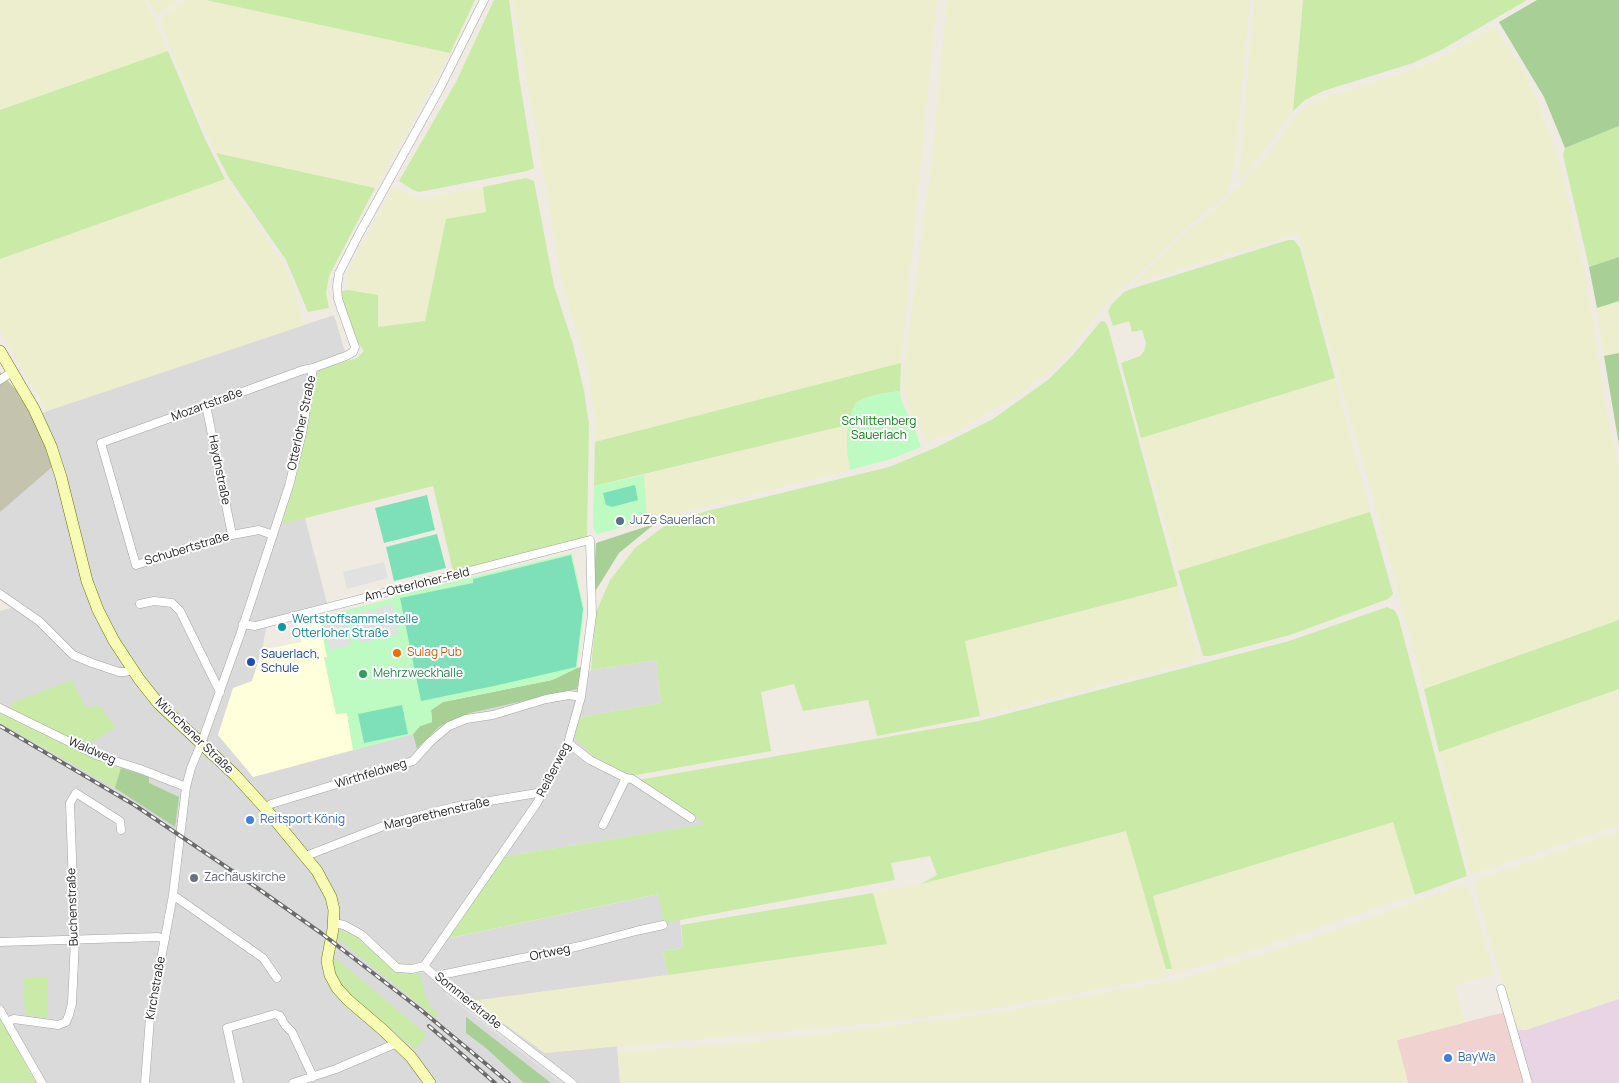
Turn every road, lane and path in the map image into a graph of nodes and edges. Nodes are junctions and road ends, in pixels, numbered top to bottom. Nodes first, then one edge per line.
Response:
1 (484, 0) edge
2 (0, 351) edge
3 (313, 368) junction
4 (12, 372) junction
5 (0, 380) edge
6 (206, 406) junction
7 (101, 443) joint
8 (232, 535) junction
9 (273, 535) junction
10 (590, 540) joint
11 (0, 594) edge
12 (140, 604) dead end
13 (243, 624) junction
14 (132, 669) junction
15 (220, 692) junction
16 (581, 697) junction
17 (0, 708) edge
18 (568, 743) junction
19 (201, 744) junction
20 (626, 778) junction
21 (186, 787) junction
22 (543, 792) junction
23 (266, 808) junction
24 (691, 818) dead end
25 (603, 825) dead end
26 (121, 830) dead end
27 (306, 858) junction
28 (173, 895) junction
29 (334, 923) junction
30 (663, 925) dead end
31 (165, 939) junction
32 (76, 940) junction
33 (0, 942) edge
34 (424, 966) junction
35 (436, 976) junction
36 (277, 978) dead end
37 (1502, 989) dead end
38 (0, 1010) edge
39 (7, 1022) junction
40 (397, 1043) junction
41 (313, 1077) junction
42 (42, 1083) edge
43 (145, 1083) edge
44 (239, 1083) edge
45 (293, 1083) edge
46 (430, 1083) edge
47 (572, 1083) edge
48 (1528, 1083) edge

1 - 3 street, Otterloher Straße
2 - 4 main road, Münchener Straße
3 - 6 street, Mozartstraße
3 - 9 street, Otterloher Straße
4 - 5 street
4 - 14 main road, Münchener Straße
6 - 7 street, Mozartstraße
6 - 8 street, Haydnstraße
7 - 8 street, Schubertstraße
8 - 9 street, Schubertstraße
9 - 13 street, Otterloher Straße
10 - 13 street, Am-Otterloher-Feld
10 - 16 street, Reißerweg
11 - 14 street
12 - 15 street
13 - 15 street, Otterloher Straße
14 - 19 main road, Münchener Straße
15 - 19 street, Otterloher Straße
16 - 18 street, Reißerweg
16 - 23 street, Wirthfeldweg
17 - 21 street, Waldweg
18 - 20 street
18 - 22 street, Reißerweg
19 - 21 street, Kirchstraße
19 - 23 main road, Münchener Straße
20 - 24 street
20 - 25 street
21 - 28 street, Kirchstraße
22 - 27 street, Margarethenstraße
22 - 34 street, Reißerweg
23 - 27 main road, Münchener Straße
26 - 32 street, Buchenstraße
27 - 29 main road, Münchener Straße
28 - 31 street, Kirchstraße
28 - 36 street
29 - 34 street, Sommerstraße
29 - 40 main road, Münchener Straße
30 - 35 street, Ortweg
31 - 32 street
31 - 43 street, Kirchstraße
32 - 33 street
32 - 39 street, Buchenstraße
34 - 35 street, Sommerstraße
35 - 47 street, Sommerstraße
37 - 48 street
38 - 39 street
39 - 42 street
40 - 41 street
40 - 46 main road, Münchener Straße
41 - 44 street
41 - 45 street

